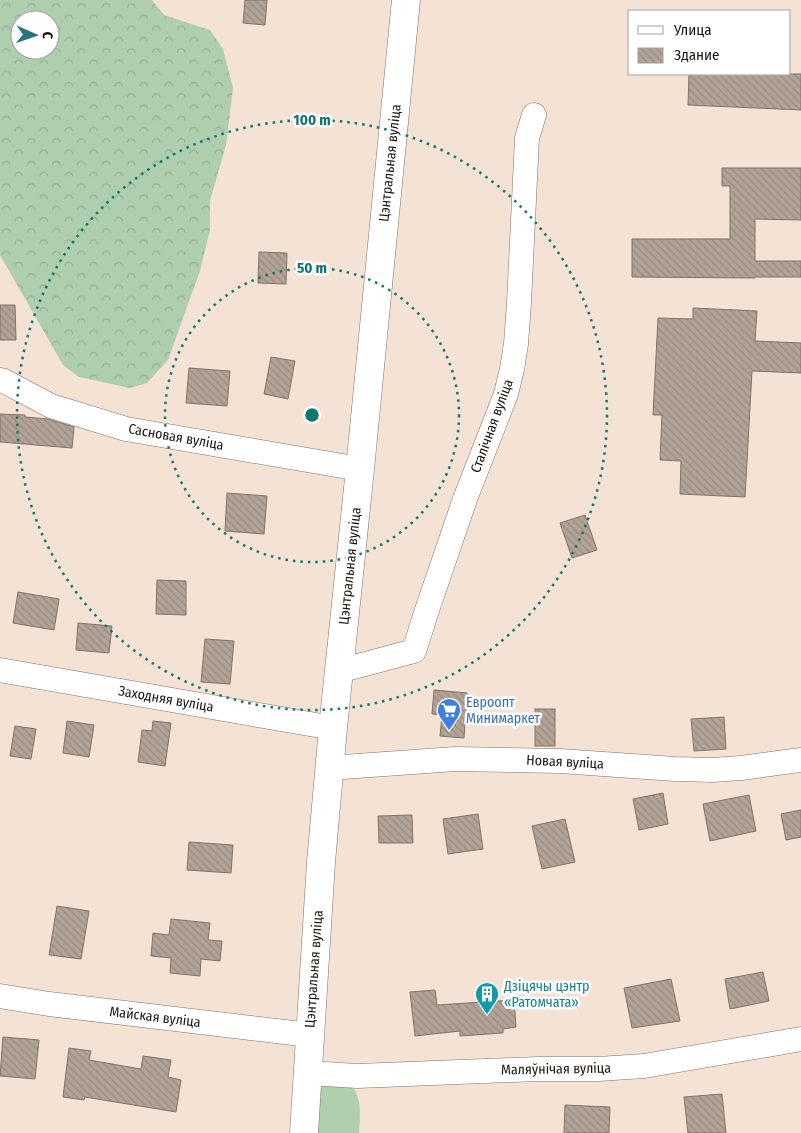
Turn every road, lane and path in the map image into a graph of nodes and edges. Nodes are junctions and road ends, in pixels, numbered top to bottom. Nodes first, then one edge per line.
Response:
1 (406, 0) edge
2 (534, 115) dead end
3 (0, 380) edge
4 (360, 469) junction
5 (0, 670) edge
6 (338, 671) junction
7 (333, 728) junction
8 (801, 760) edge
9 (329, 768) junction
10 (0, 996) edge
11 (310, 1035) junction
12 (801, 1039) edge
13 (308, 1073) junction
14 (304, 1133) edge

1 - 4 street, Цэнтральная вуліца
2 - 6 street, Сталічная вуліца
3 - 4 street, Сасновая вуліца
4 - 6 street, Цэнтральная вуліца
5 - 7 street, Заходняя вуліца
6 - 7 street, Цэнтральная вуліца
7 - 9 street, Цэнтральная вуліца
8 - 9 street, Новая вуліца
9 - 11 street, Цэнтральная вуліца
10 - 11 street, Майская вуліца
11 - 13 street, Цэнтральная вуліца
12 - 13 street, Маляўнічая вуліца
13 - 14 street, Цэнтральная вуліца

